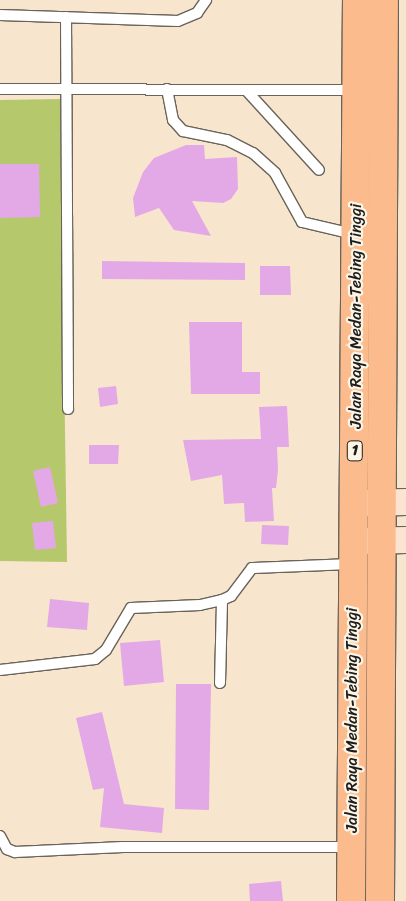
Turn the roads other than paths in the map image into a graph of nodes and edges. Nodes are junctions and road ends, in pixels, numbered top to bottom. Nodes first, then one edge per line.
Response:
1 (206, 0) edge
2 (357, 0) edge
3 (384, 0) edge
4 (0, 15) edge
5 (66, 17) junction
6 (0, 88) edge
7 (67, 89) junction
8 (167, 89) junction
9 (246, 90) junction
10 (357, 90) junction
11 (319, 170) dead end
12 (356, 235) junction
13 (68, 409) dead end
14 (394, 502) edge
15 (354, 503) junction
16 (394, 540) edge
17 (354, 553) junction
18 (222, 600) junction
19 (0, 670) edge
20 (220, 683) dead end
21 (0, 836) edge
22 (352, 847) junction
23 (351, 901) edge
24 (380, 901) edge

1 - 5 lane
2 - 10 highway, Jalan Raya Medan-Tebing Tinggi / 1
3 - 14 highway, Jalan Raya Medan-Tebing Tinggi / 1
4 - 5 lane
5 - 7 lane
6 - 7 lane
7 - 8 lane
7 - 13 lane
8 - 9 lane
8 - 12 lane
9 - 10 lane
9 - 11 lane
10 - 12 highway, Jalan Raya Medan-Tebing Tinggi / 1
12 - 15 highway, Jalan Raya Medan-Tebing Tinggi / 1
14 - 15 street
14 - 16 highway, Jalan Raya Medan-Tebing Tinggi / 1
15 - 17 highway, Jalan Raya Medan-Tebing Tinggi / 1
16 - 17 street
16 - 24 highway, Jalan Raya Medan-Tebing Tinggi / 1
17 - 18 lane
17 - 22 highway, Jalan Raya Medan-Tebing Tinggi / 1
18 - 19 lane
18 - 20 lane
21 - 22 lane
22 - 23 highway, Jalan Raya Medan-Tebing Tinggi / 1

